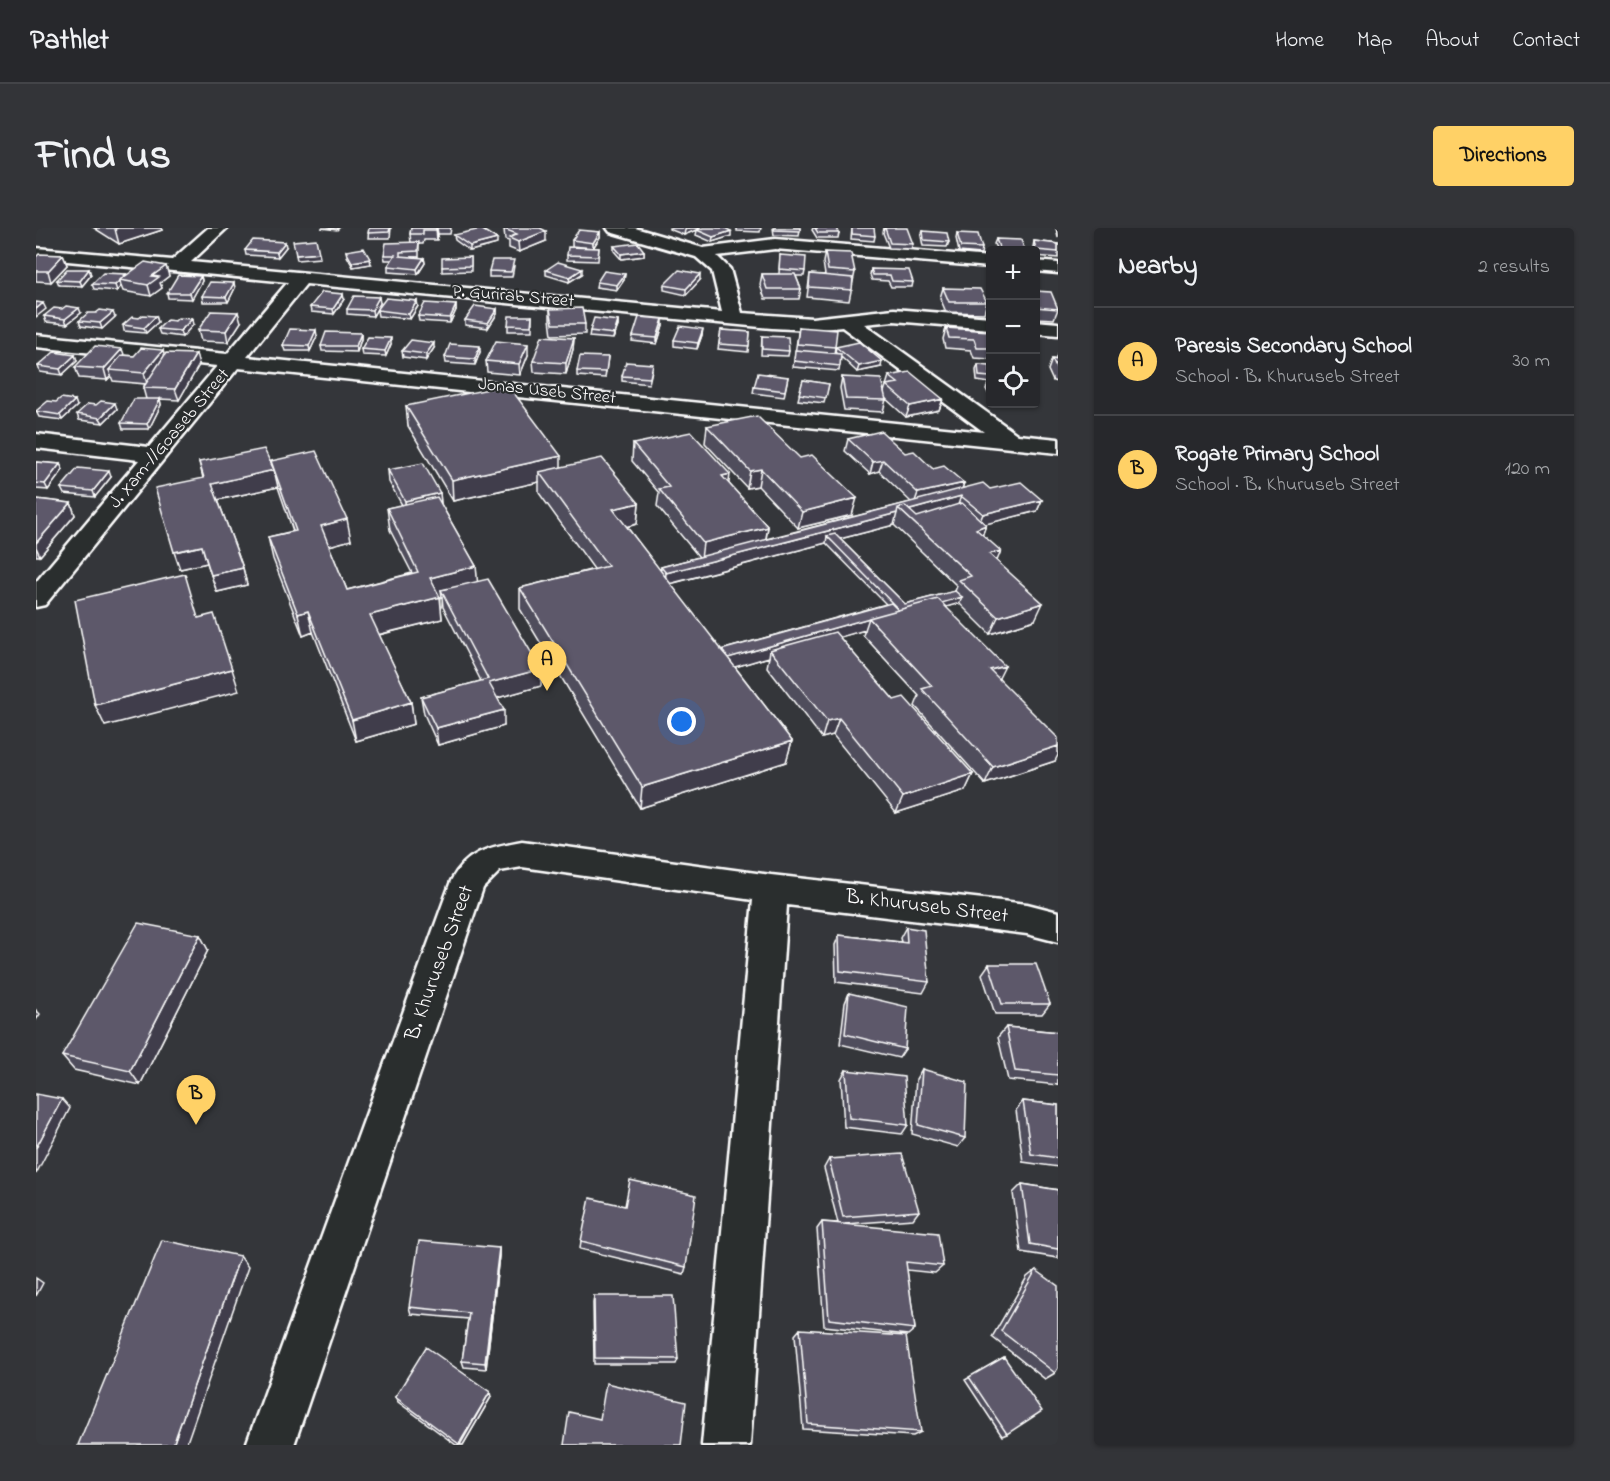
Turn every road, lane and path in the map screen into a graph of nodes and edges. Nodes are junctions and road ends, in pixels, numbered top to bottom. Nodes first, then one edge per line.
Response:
1 (218, 228) edge
2 (616, 228) edge
3 (36, 253) edge
4 (702, 253) junction
5 (986, 262) edge
6 (176, 266) junction
7 (1040, 266) edge
8 (1058, 268) edge
9 (302, 278) junction
10 (733, 318) junction
11 (844, 319) junction
12 (986, 323) edge
13 (1040, 327) edge
14 (1058, 329) edge
15 (36, 341) edge
16 (234, 361) junction
17 (36, 441) edge
18 (1011, 441) junction
19 (1058, 446) edge
20 (157, 455) junction
21 (41, 586) edge
22 (771, 890) junction
23 (1058, 927) edge
24 (270, 1445) edge
25 (726, 1445) edge

1 - 6 street
2 - 4 street
3 - 6 street, P. Gurirab Street
4 - 5 street
4 - 10 street
6 - 9 street, P. Gurirab Street
7 - 8 street
9 - 10 street, P. Gurirab Street
9 - 16 street, J. Xam-//Goaseb Street
10 - 11 street, P. Gurirab Street
11 - 12 street, P. Gurirab Street
11 - 18 street
13 - 14 street
15 - 16 street, Jonas Useb Street
16 - 18 street, Jonas Useb Street
16 - 20 street, J. Xam-//Goaseb Street
17 - 20 street
18 - 19 street, Jonas Useb Street
20 - 21 street, J. Xam-//Goaseb Street
22 - 23 street, B. Khuruseb Street
22 - 24 street, B. Khuruseb Street
22 - 25 street

